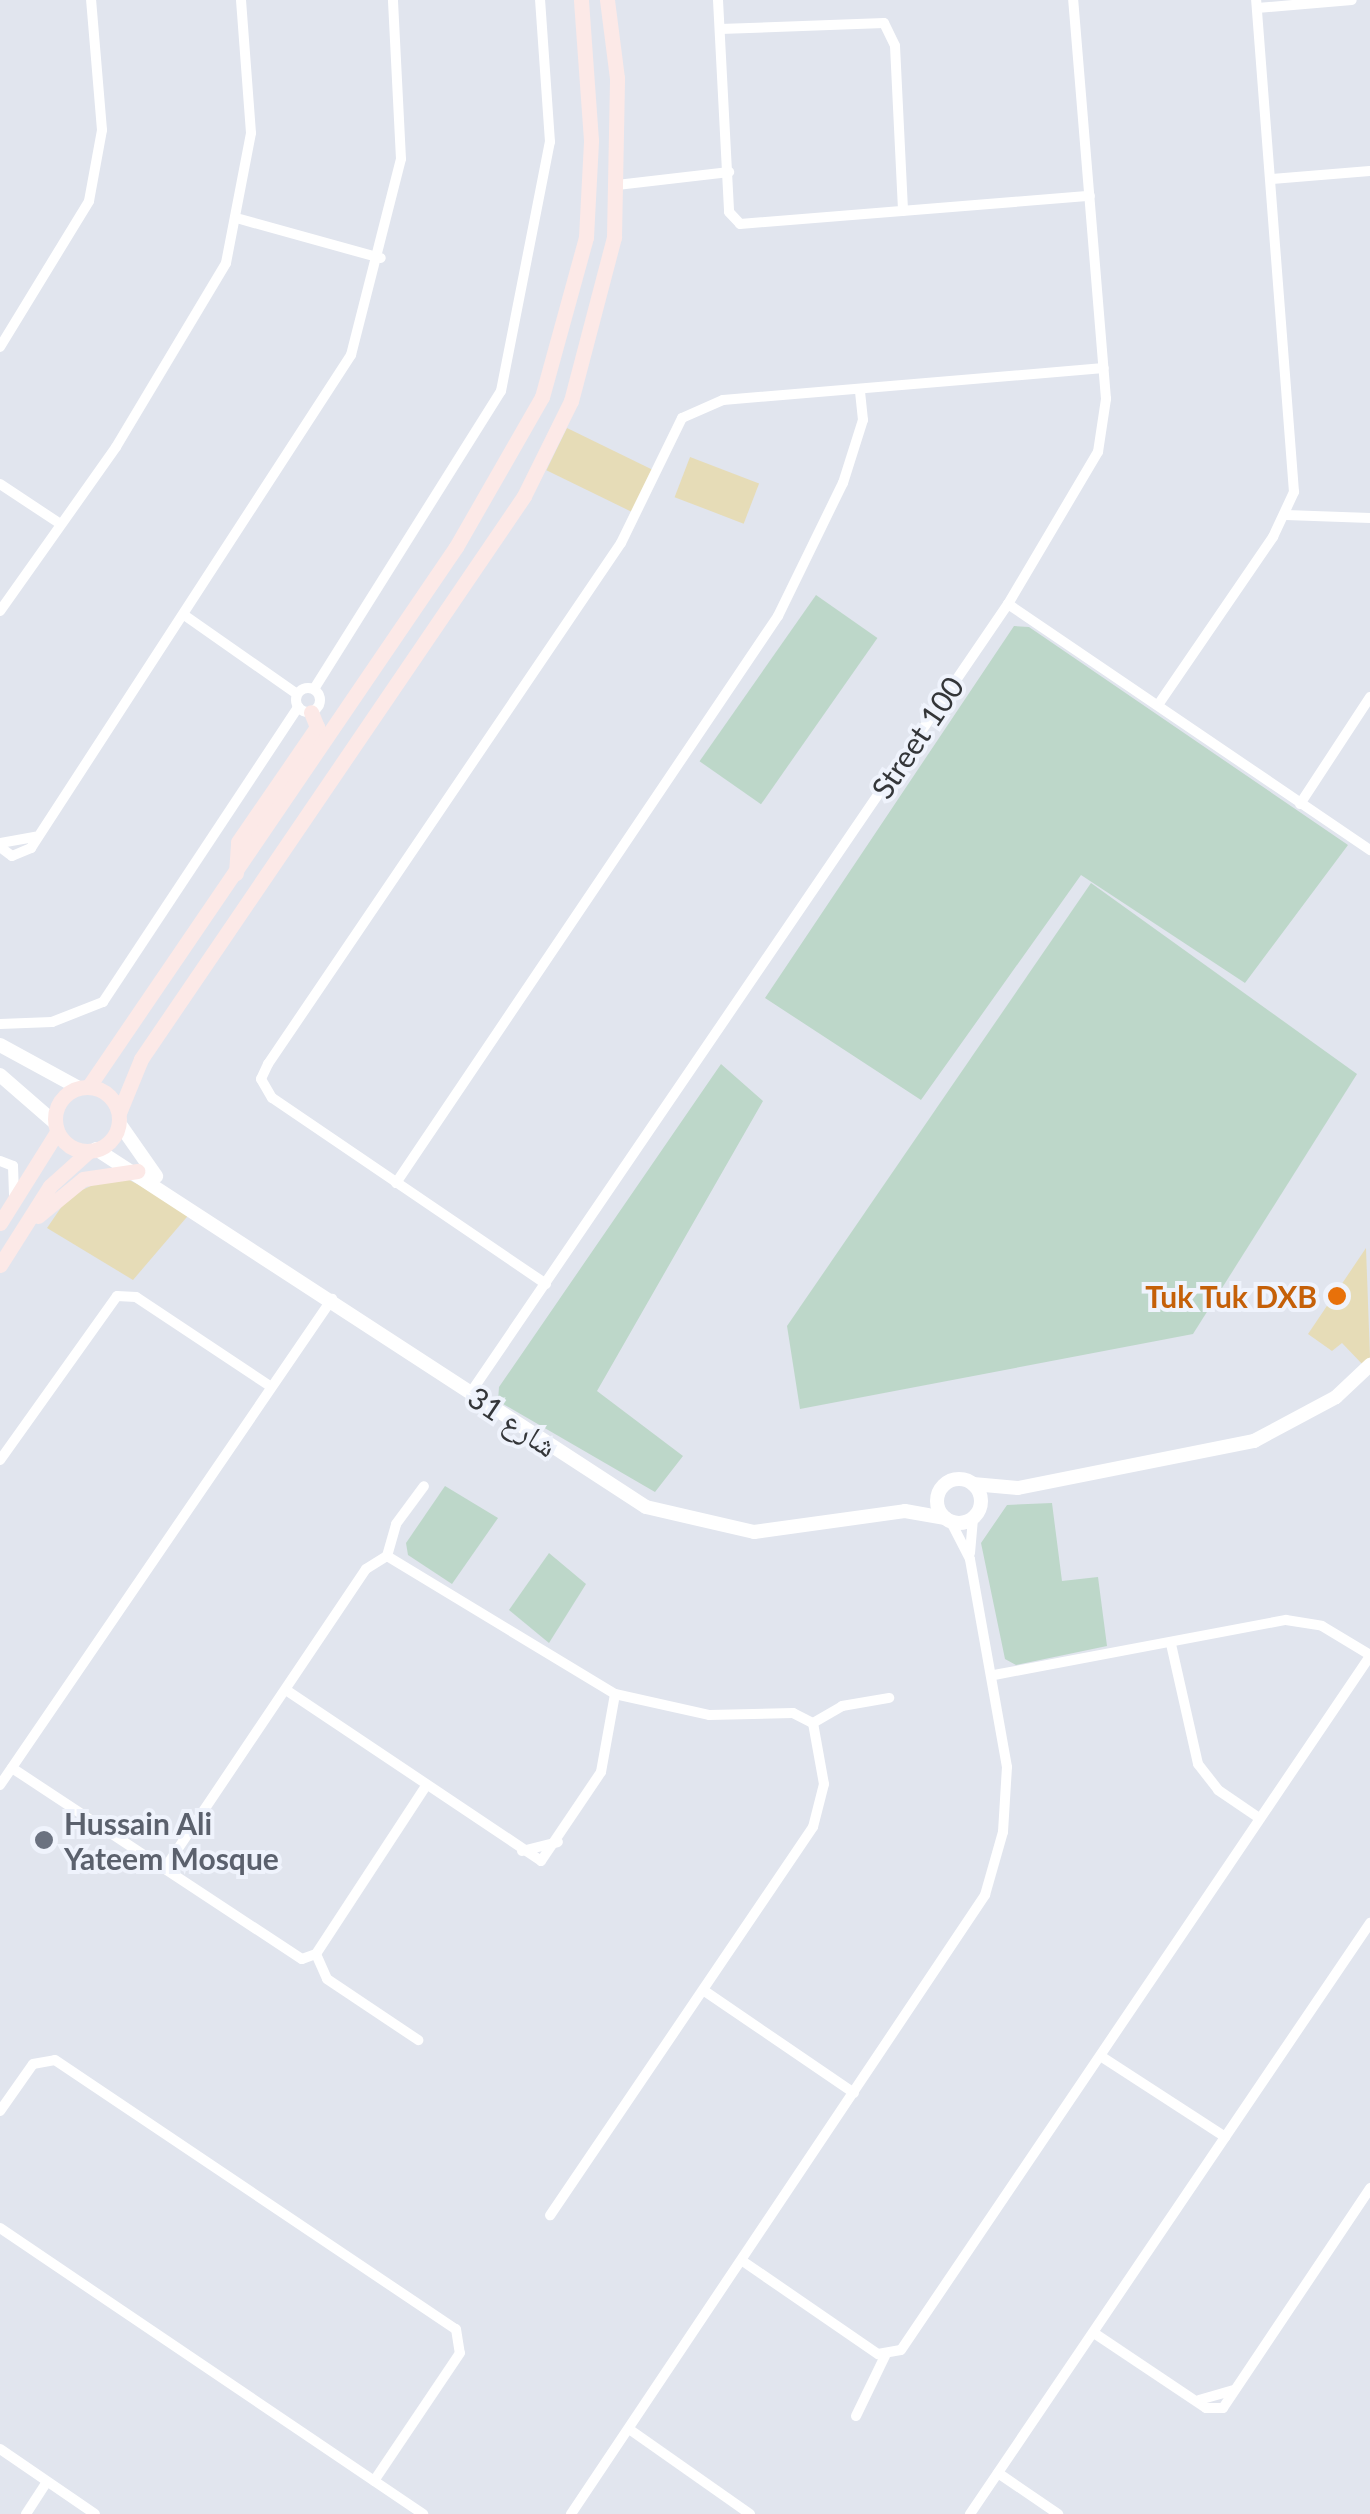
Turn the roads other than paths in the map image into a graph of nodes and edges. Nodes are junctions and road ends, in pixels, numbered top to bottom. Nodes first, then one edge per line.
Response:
1 (92, 0) edge
2 (242, 0) edge
3 (393, 0) edge
4 (540, 0) edge
5 (581, 0) edge
6 (607, 0) edge
7 (718, 0) edge
8 (1072, 0) edge
9 (1352, 0) edge
10 (1257, 4) edge
11 (720, 29) junction
12 (1370, 171) edge
13 (729, 172) junction
14 (1272, 179) junction
15 (617, 185) junction
16 (1090, 196) junction
17 (903, 210) junction
18 (240, 219) junction
19 (381, 258) junction
20 (0, 347) edge
21 (1104, 368) junction
22 (860, 390) junction
23 (0, 484) edge
24 (1286, 515) junction
25 (1370, 518) edge
26 (59, 523) junction
27 (1008, 604) junction
28 (0, 611) edge
29 (187, 617) junction
30 (314, 689) junction
31 (297, 694) junction
32 (1370, 697) edge
33 (1158, 705) junction
34 (305, 710) junction
35 (1300, 804) junction
36 (0, 845) edge
37 (1370, 850) edge
38 (236, 874) junction
39 (0, 1024) edge
40 (0, 1045) edge
41 (0, 1076) edge
42 (83, 1087) junction
43 (119, 1118) junction
44 (56, 1127) junction
45 (93, 1150) junction
46 (0, 1162) edge
47 (136, 1171) junction
48 (396, 1183) junction
49 (163, 1184) junction
50 (14, 1203) junction
51 (0, 1222) edge
52 (28, 1225) junction
53 (0, 1265) edge
54 (546, 1284) junction
55 (333, 1298) junction
56 (1370, 1366) edge
57 (270, 1386) junction
58 (471, 1392) junction
59 (0, 1460) edge
60 (974, 1484) junction
61 (424, 1486) dead end
62 (1018, 1488) junction
63 (939, 1490) junction
64 (905, 1511) junction
65 (976, 1516) junction
66 (948, 1520) junction
67 (387, 1556) junction
68 (970, 1558) junction
69 (1172, 1644) junction
70 (1370, 1655) edge
71 (994, 1675) junction
72 (286, 1690) junction
73 (615, 1694) junction
74 (889, 1698) dead end
75 (813, 1723) junction
76 (12, 1768) junction
77 (0, 1786) edge
78 (426, 1786) junction
79 (1259, 1818) junction
80 (165, 1868) junction
81 (1368, 1932) edge
82 (316, 1954) junction
83 (706, 1992) junction
84 (418, 2040) dead end
85 (1102, 2056) junction
86 (854, 2093) junction
87 (0, 2111) edge
88 (1224, 2137) junction
89 (1370, 2188) edge
90 (550, 2216) dead end
91 (0, 2228) edge
92 (744, 2262) junction
93 (1094, 2333) junction
94 (885, 2356) junction
95 (856, 2416) dead end
96 (629, 2429) junction
97 (0, 2450) edge
98 (998, 2473) junction
99 (374, 2481) junction
100 (48, 2482) junction
101 (26, 2514) edge
102 (95, 2514) edge
103 (423, 2514) edge
104 (571, 2514) edge
105 (750, 2514) edge
106 (970, 2514) edge
107 (1058, 2514) edge

1 - 20 street
2 - 18 street
3 - 19 street
4 - 30 street
5 - 38 main road
6 - 15 main road
7 - 11 street
8 - 16 street, Street 100
9 - 10 street
10 - 14 street
11 - 13 street
11 - 17 street
12 - 14 street
13 - 15 street
13 - 17 street
14 - 24 street
15 - 43 main road
16 - 17 street
16 - 21 street, Street 100
18 - 19 street
18 - 26 street
19 - 29 street
21 - 22 street
21 - 27 street, Street 100
22 - 48 street
22 - 48 street
23 - 26 street
24 - 25 street
24 - 33 street
26 - 28 street
27 - 33 street
27 - 54 street, Street 100
29 - 31 street
29 - 36 street
30 - 31 street
30 - 34 street
31 - 34 street
32 - 35 street
33 - 35 street
34 - 38 main road
34 - 39 street
35 - 37 street
38 - 42 main road
40 - 42 street
41 - 44 street
42 - 43 main road
42 - 44 main road
43 - 45 main road
43 - 49 street, شارع 31
44 - 45 main road
44 - 50 main road
45 - 47 street, شارع 31
45 - 52 main road
46 - 50 street
47 - 49 street, شارع 31
47 - 52 main road
48 - 54 street
49 - 55 street, شارع 31
50 - 51 main road
52 - 53 main road
54 - 58 street, Street 100
55 - 57 street
55 - 58 street, شارع 31
56 - 62 street
57 - 59 street
57 - 76 street
58 - 64 street, شارع 31
60 - 62 street
60 - 63 street
60 - 65 street
61 - 67 street
62 - 65 street
63 - 64 street, شارع 31
63 - 66 street
64 - 66 street, شارع 31
65 - 66 street
65 - 68 street
66 - 68 street
67 - 72 street
67 - 73 street
68 - 71 street
69 - 70 street
69 - 71 street
69 - 79 street
70 - 79 street
71 - 86 street
72 - 78 street
72 - 80 street
73 - 75 street
73 - 78 street
74 - 75 street
75 - 83 street
76 - 77 street
76 - 80 street
78 - 82 street
79 - 85 street
80 - 82 street
81 - 88 street
82 - 84 street
83 - 86 street
83 - 90 street
85 - 88 street
85 - 94 street
86 - 92 street
87 - 99 street
88 - 93 street
89 - 93 street
91 - 99 street
92 - 94 street
92 - 96 street
93 - 98 street
94 - 95 street
96 - 104 street
96 - 105 street
97 - 100 street
98 - 106 street
98 - 107 street
99 - 103 street
100 - 101 street
100 - 102 street

